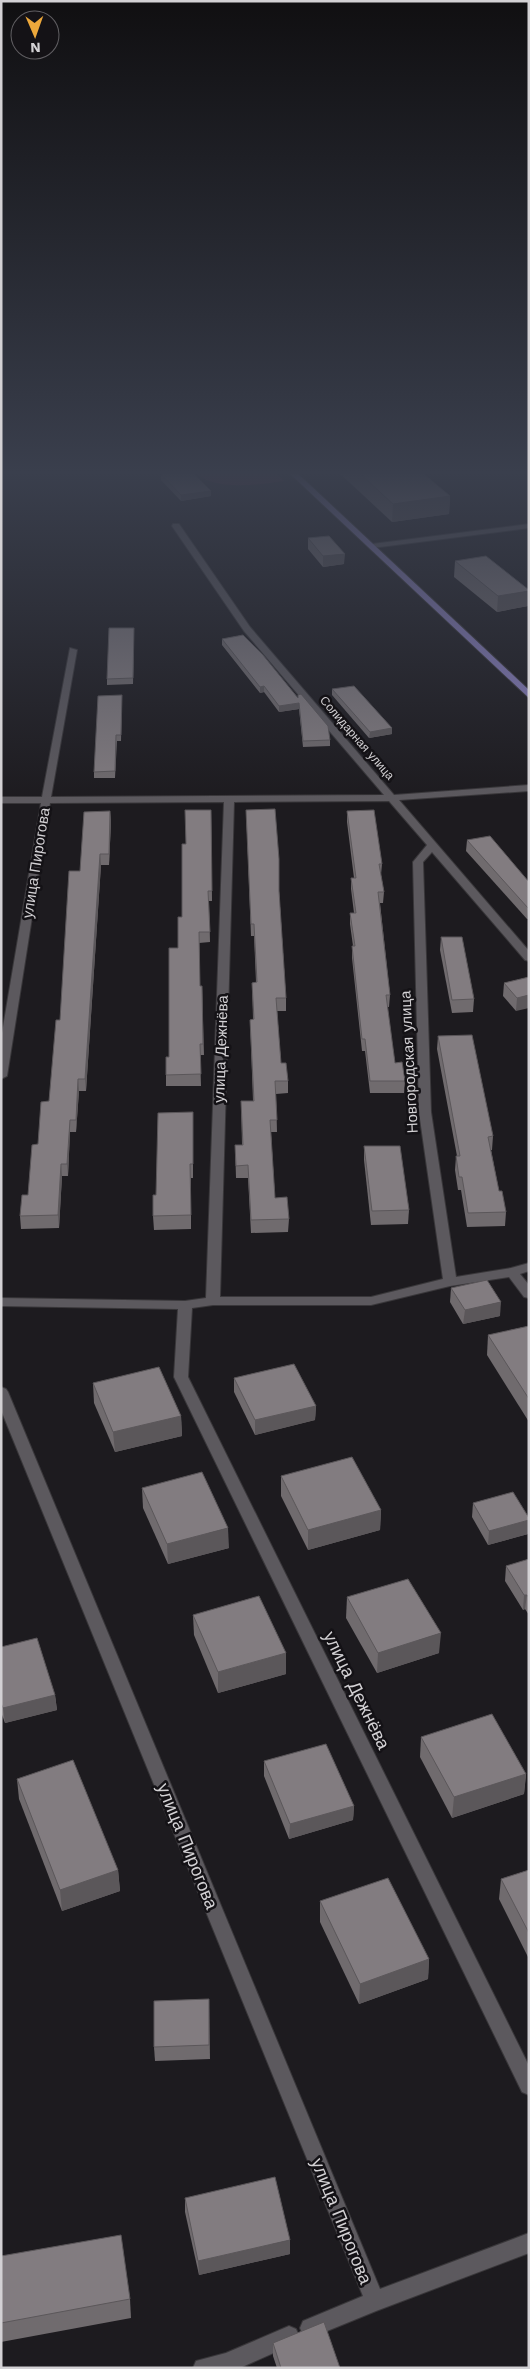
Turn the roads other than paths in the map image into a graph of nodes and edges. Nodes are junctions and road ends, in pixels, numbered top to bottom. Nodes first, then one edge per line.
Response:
1 (213, 580) edge
2 (407, 580) edge
3 (73, 650) dead end
4 (529, 695) edge
5 (529, 788) edge
6 (229, 798) junction
7 (391, 798) junction
8 (1, 800) edge
9 (46, 800) junction
10 (432, 846) junction
11 (529, 958) edge
12 (1, 1076) edge
13 (529, 1267) edge
14 (512, 1272) junction
15 (450, 1282) junction
16 (529, 1294) edge
17 (213, 1301) junction
18 (1, 1302) edge
19 (185, 1305) junction
20 (1, 1392) edge
21 (529, 2086) edge
22 (529, 2243) edge
23 (374, 2301) junction
24 (226, 2365) edge
25 (203, 2368) edge

1 - 7 street, Солидарная улица
2 - 4 main road
3 - 9 street, улица Пирогова
5 - 7 street
6 - 7 street
6 - 9 street
6 - 17 street, улица Дежнёва
7 - 10 street, Солидарная улица
8 - 9 street
9 - 12 street, улица Пирогова
10 - 11 street, Солидарная улица
10 - 15 street, Новгородская улица
13 - 14 street
14 - 15 street
14 - 16 street
15 - 17 street
17 - 19 street
18 - 19 street
19 - 21 street, улица Дежнёва
20 - 23 street, улица Пирогова
22 - 23 street
23 - 24 street
24 - 25 street

